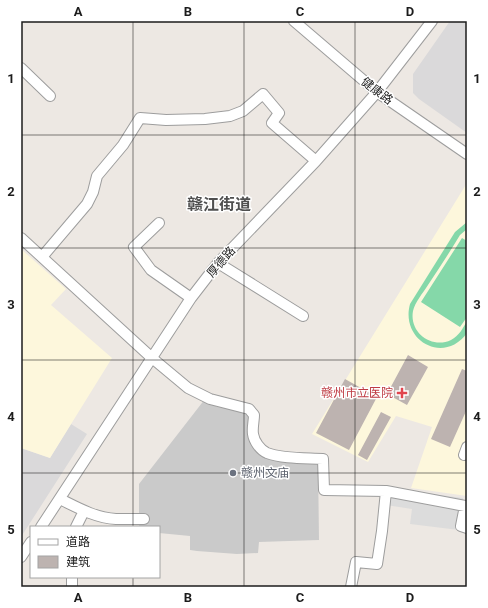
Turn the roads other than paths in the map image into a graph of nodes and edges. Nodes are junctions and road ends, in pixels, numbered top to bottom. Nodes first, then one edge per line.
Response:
1 (294, 21) edge
2 (432, 21) edge
3 (21, 68) edge
4 (377, 92) junction
5 (50, 96) dead end
6 (467, 154) edge
7 (316, 161) junction
8 (159, 223) dead end
9 (21, 238) edge
10 (42, 257) junction
11 (218, 263) junction
12 (190, 298) junction
13 (303, 316) dead end
14 (152, 358) junction
15 (386, 490) junction
16 (60, 499) junction
17 (84, 511) junction
18 (144, 519) dead end
19 (42, 526) edge
20 (76, 526) edge
21 (467, 528) edge
22 (30, 544) edge
23 (21, 557) edge
24 (351, 587) edge

1 - 4 street, 健康路
2 - 4 street, 厚德路
3 - 5 street
4 - 6 street, 健康路
4 - 7 street, 厚德路
7 - 10 street
7 - 11 street, 厚德路
8 - 12 street
9 - 10 street
10 - 14 street
11 - 12 street, 厚德路
11 - 13 street
12 - 14 street, 厚德路
14 - 15 street
14 - 16 street, 厚德路
15 - 21 street
15 - 24 street
16 - 17 street
16 - 19 street, 厚德路
17 - 18 street
17 - 20 street
22 - 23 street

